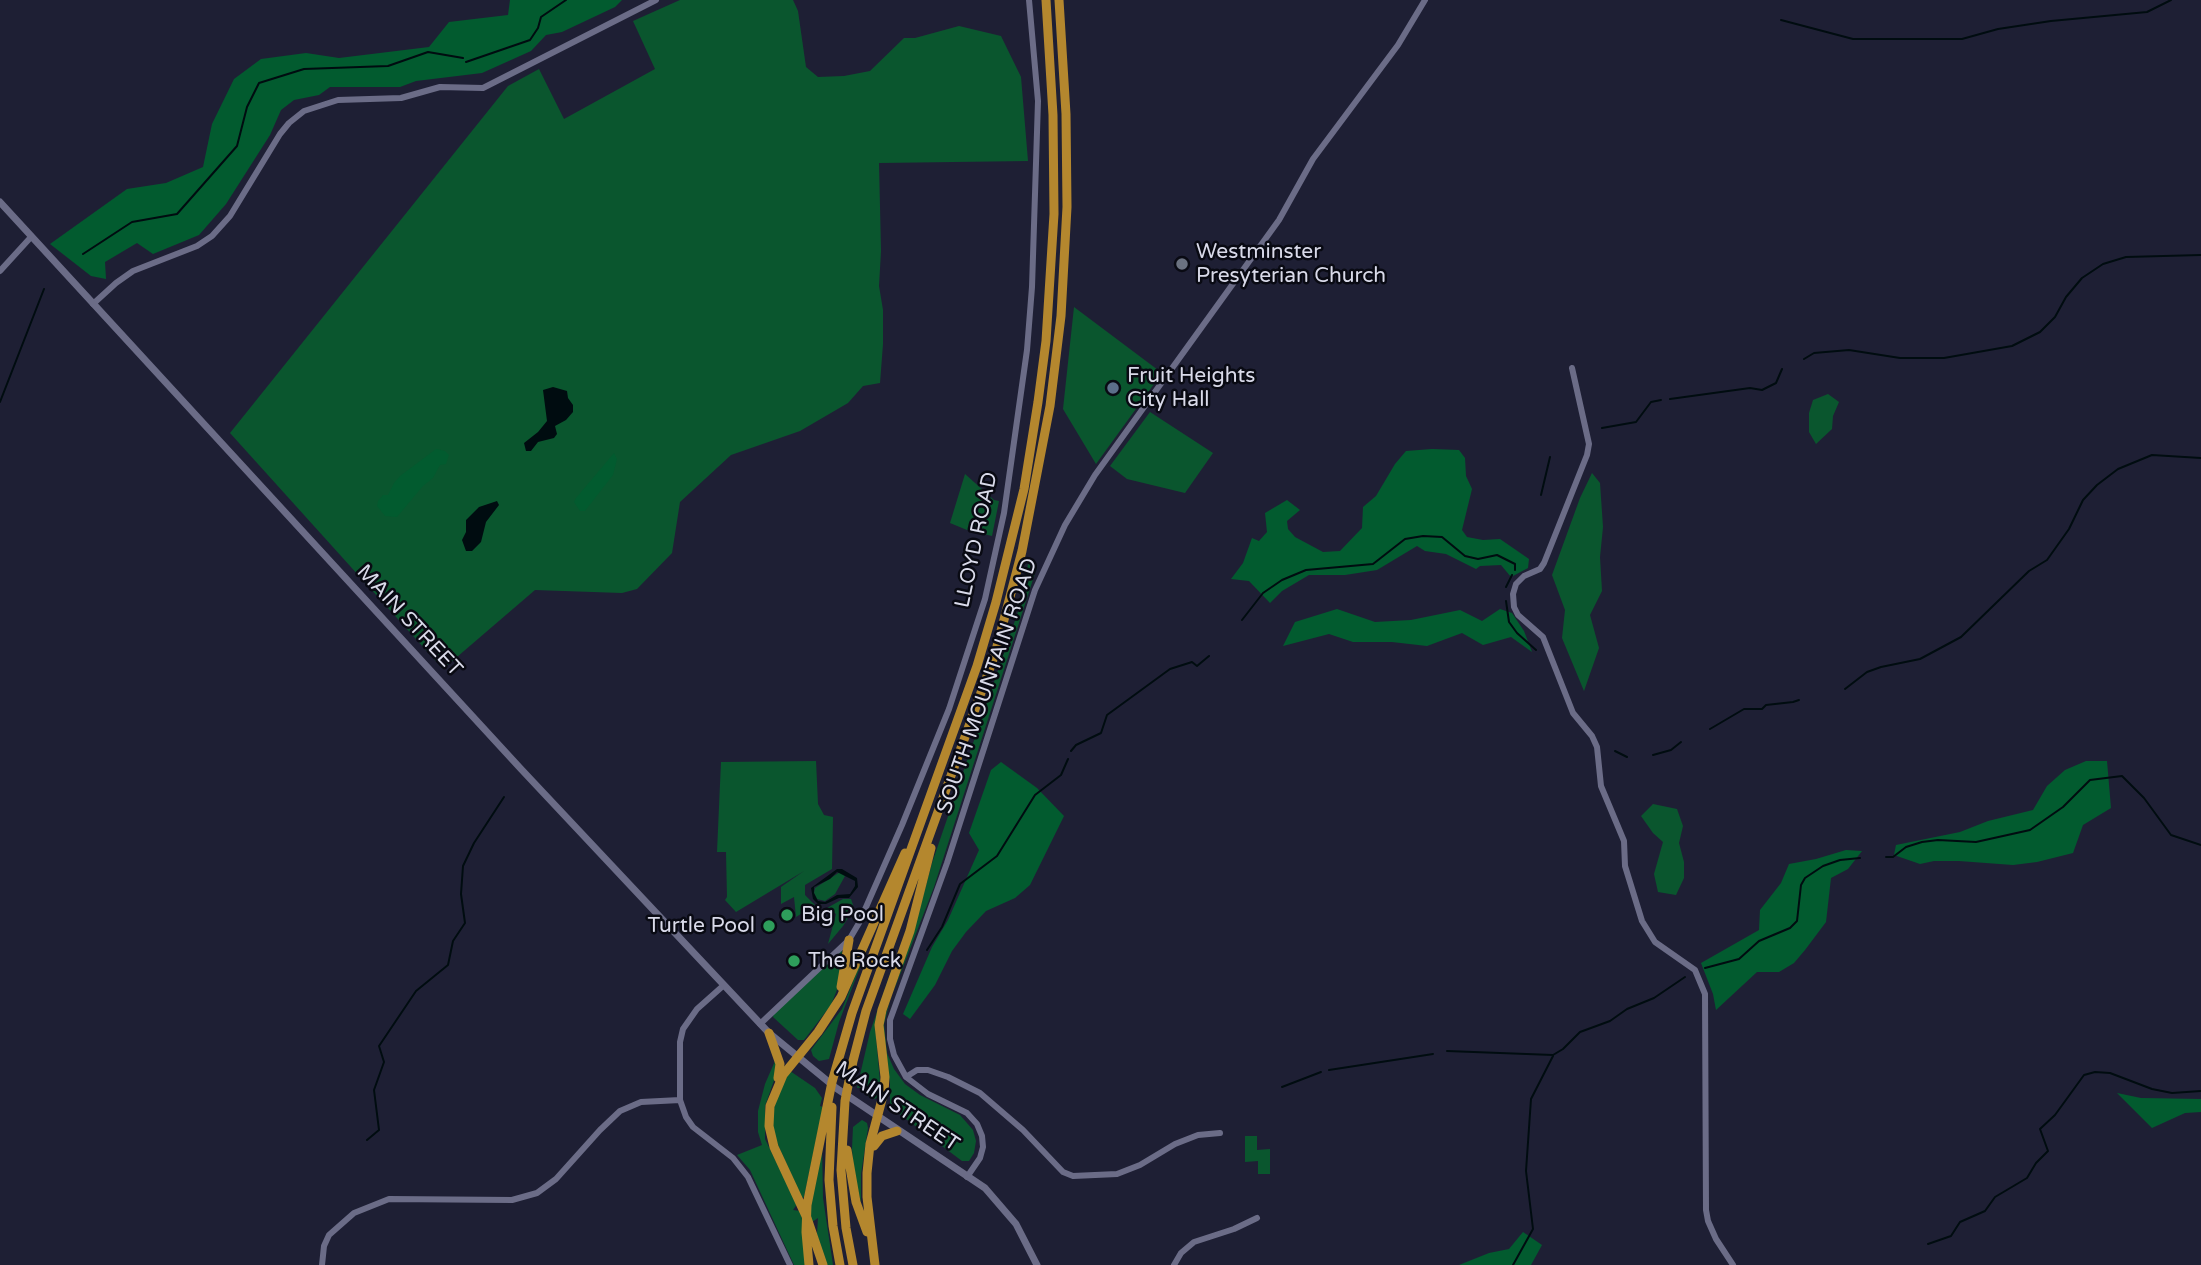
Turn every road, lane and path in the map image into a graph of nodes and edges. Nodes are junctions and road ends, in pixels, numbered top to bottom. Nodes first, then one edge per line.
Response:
1 (656, 0) edge
2 (1028, 0) edge
3 (1046, 0) edge
4 (1059, 0) edge
5 (1424, 0) edge
6 (0, 202) edge
7 (31, 237) junction
8 (0, 271) edge
9 (93, 304) junction
10 (1572, 368) dead end
11 (952, 775) junction
12 (935, 784) junction
13 (849, 940) junction
14 (724, 985) junction
15 (838, 1002) junction
16 (760, 1024) junction
17 (769, 1033) junction
18 (840, 1057) junction
19 (797, 1059) junction
20 (851, 1070) junction
21 (906, 1077) junction
22 (774, 1092) junction
23 (680, 1100) junction
24 (878, 1117) junction
25 (897, 1131) junction
26 (1220, 1133) dead end
27 (869, 1157) junction
28 (967, 1177) junction
29 (1256, 1218) dead end
30 (322, 1265) edge
31 (790, 1265) edge
32 (809, 1265) edge
33 (823, 1265) edge
34 (841, 1265) edge
35 (853, 1265) edge
36 (875, 1265) edge
37 (882, 1265) edge
38 (1037, 1265) edge
39 (1174, 1265) edge
40 (1733, 1265) edge

1 - 9 street
2 - 13 street, LLOYD ROAD
3 - 12 highway
4 - 11 highway
5 - 21 street, SOUTH MOUNTAIN ROAD
6 - 7 main road, MAIN STREET
7 - 8 street
7 - 9 main road, MAIN STREET
9 - 14 main road, MAIN STREET
10 - 40 street
11 - 20 highway
11 - 24 highway
12 - 15 highway
12 - 18 highway
13 - 15 highway
13 - 16 street, LLOYD ROAD
14 - 16 main road, MAIN STREET
14 - 23 street
15 - 19 highway
16 - 17 main road, MAIN STREET
17 - 19 main road, MAIN STREET
17 - 22 highway
18 - 32 highway
18 - 34 highway
19 - 22 highway
19 - 24 main road, MAIN STREET
20 - 35 highway
20 - 37 highway
21 - 26 street
21 - 28 street
22 - 33 highway
23 - 30 street
23 - 31 street
24 - 25 main road, MAIN STREET
24 - 27 highway
25 - 27 highway
25 - 28 main road, MAIN STREET
27 - 36 highway
28 - 38 main road, MAIN STREET
29 - 39 street

